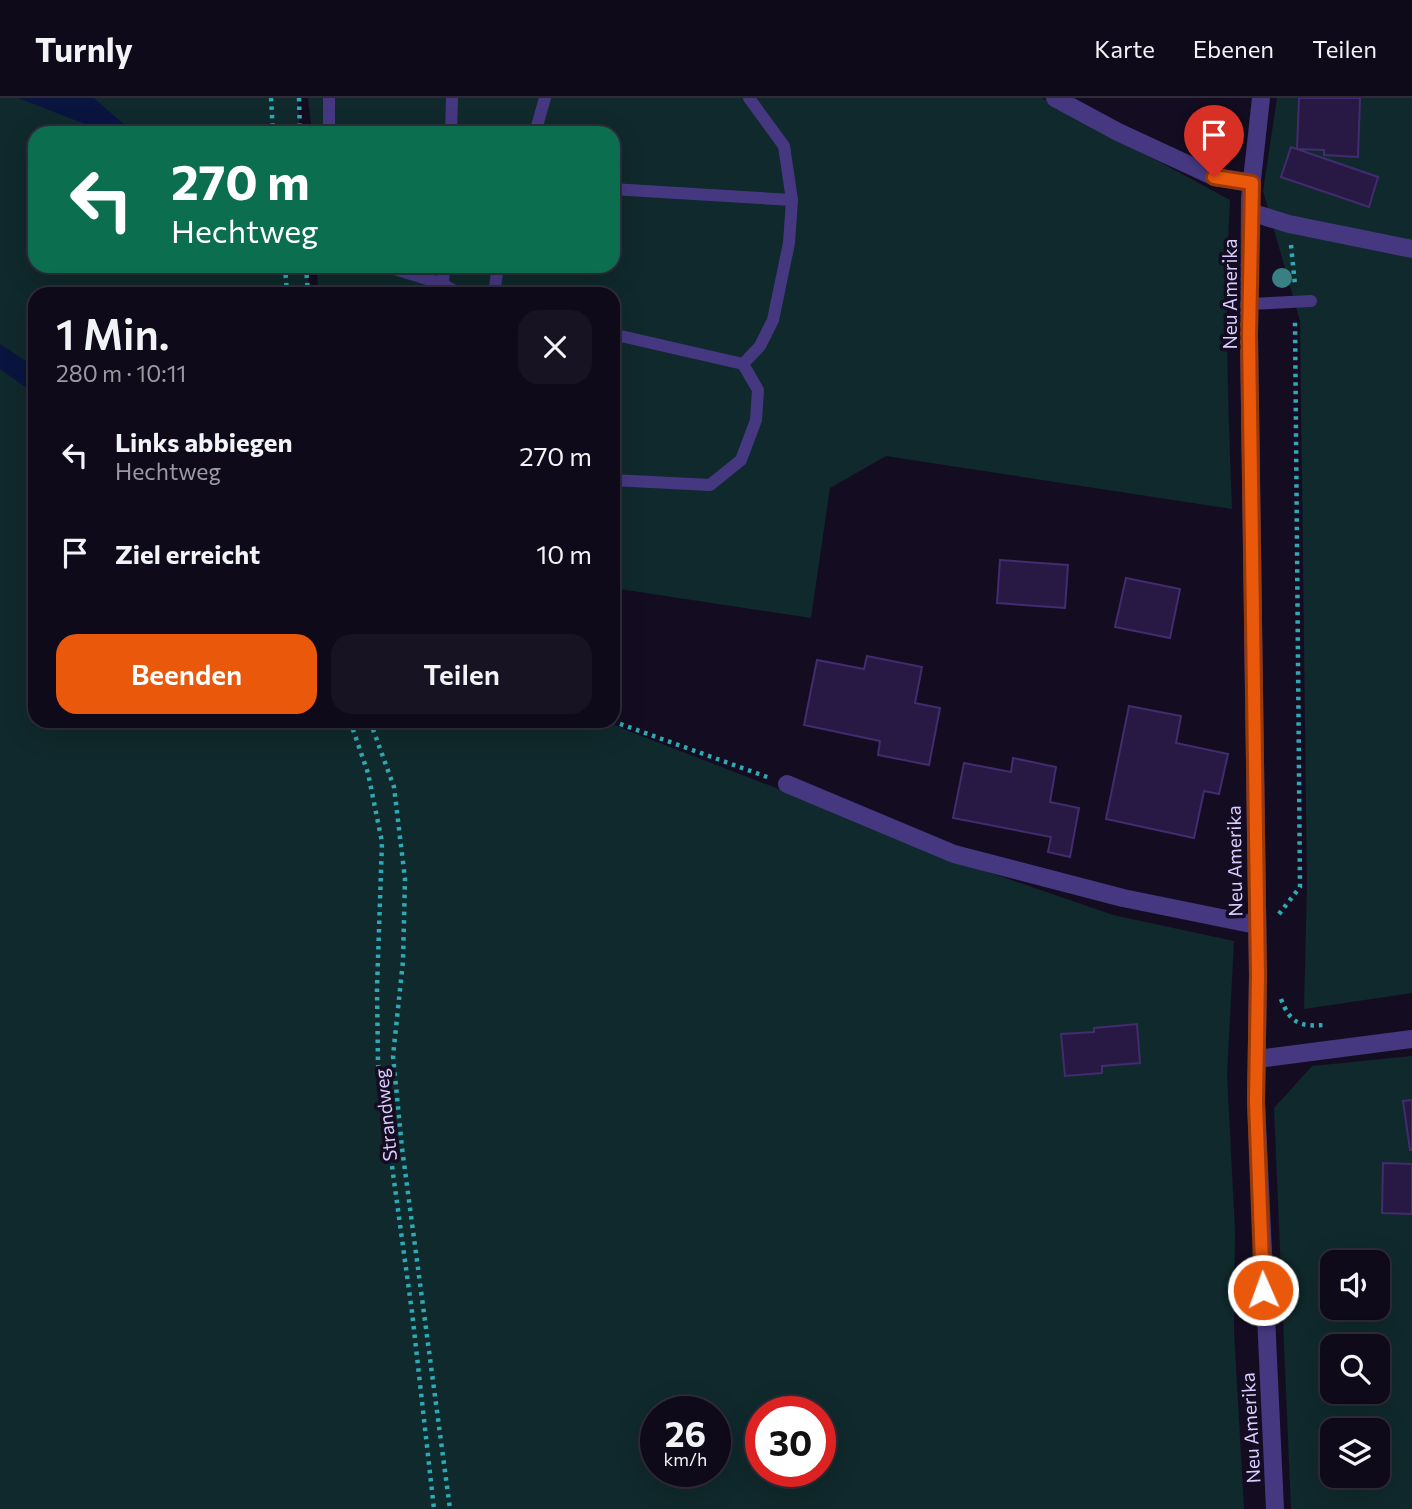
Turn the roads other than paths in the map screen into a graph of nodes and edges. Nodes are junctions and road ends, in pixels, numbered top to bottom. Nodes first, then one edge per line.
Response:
1 (329, 98) edge
2 (452, 98) edge
3 (545, 98) edge
4 (749, 98) edge
5 (1055, 98) edge
6 (1261, 98) edge
7 (329, 126) edge
8 (451, 126) edge
9 (537, 126) edge
10 (1252, 183) junction
11 (620, 189) edge
12 (792, 200) junction
13 (1250, 212) junction
14 (1412, 249) edge
15 (408, 273) edge
16 (444, 273) edge
17 (443, 284) junction
18 (448, 287) edge
19 (1311, 301) dead end
20 (1249, 304) junction
21 (620, 336) edge
22 (743, 364) junction
23 (620, 480) edge
24 (787, 784) road end
25 (1256, 925) junction
26 (1412, 1039) edge
27 (1258, 1059) junction
28 (1275, 1509) edge

1 - 7 lane
2 - 8 lane
3 - 9 lane
4 - 12 lane
5 - 10 street
6 - 10 street, Neu Amerika
10 - 13 street, Neu Amerika
11 - 12 lane
12 - 22 lane
13 - 14 street, Neu Amerika
13 - 20 street, Neu Amerika
15 - 17 lane
16 - 17 lane
17 - 18 lane
19 - 20 lane
20 - 25 street, Neu Amerika
21 - 22 lane
22 - 23 lane
24 - 25 street
25 - 27 street, Neu Amerika
26 - 27 street
27 - 28 street, Neu Amerika

